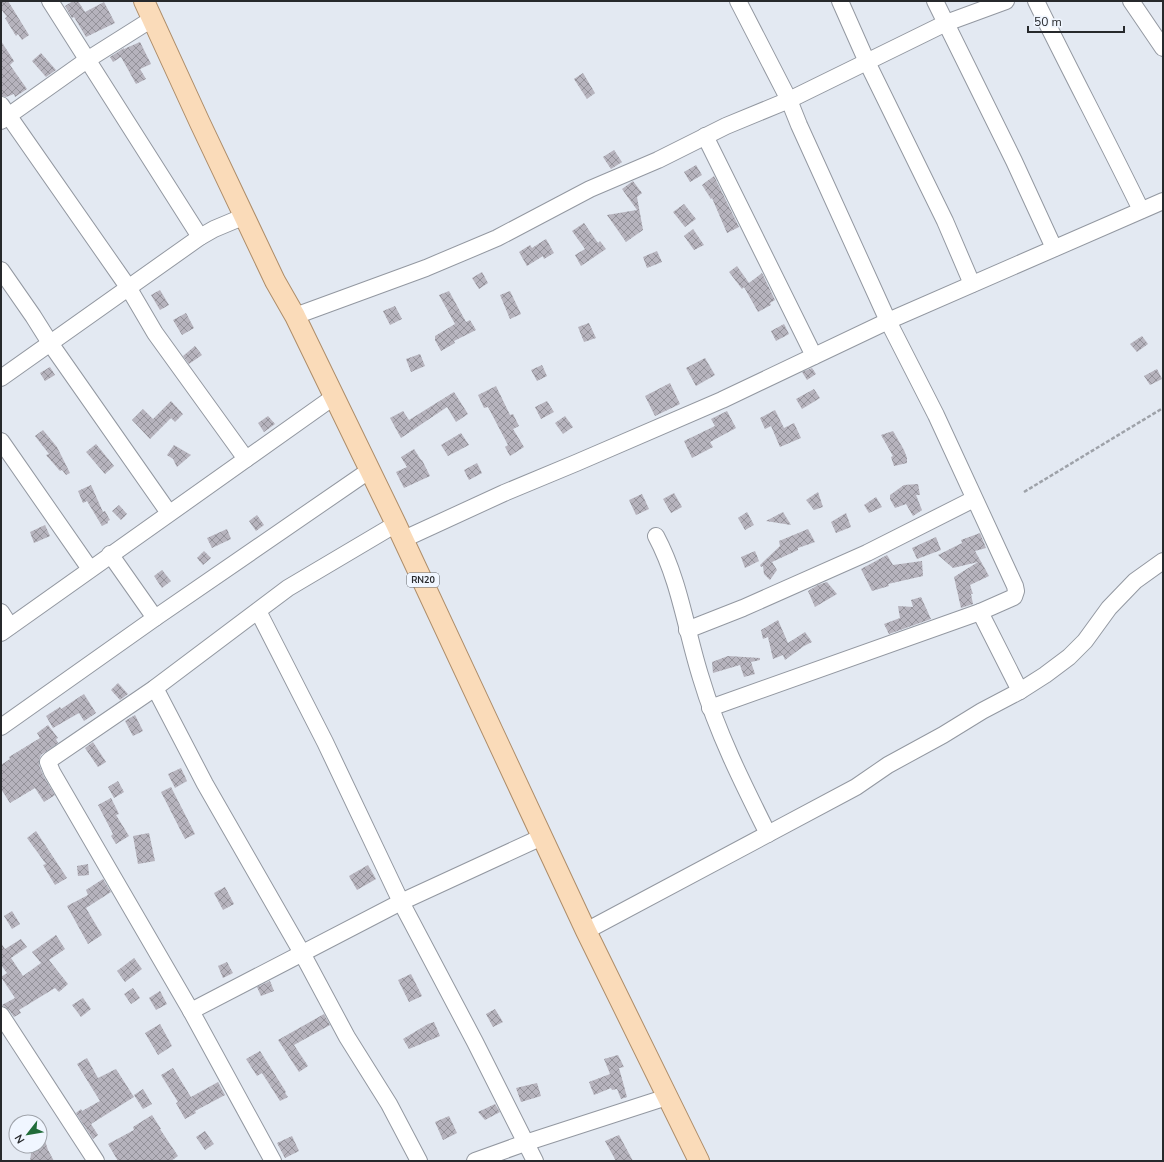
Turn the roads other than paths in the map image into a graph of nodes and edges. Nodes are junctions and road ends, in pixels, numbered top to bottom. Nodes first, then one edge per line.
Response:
1 (50, 1) edge
2 (144, 1) edge
3 (738, 1) edge
4 (840, 1) edge
5 (935, 1) edge
6 (1006, 1) edge
7 (1036, 1) edge
8 (1131, 1) edge
9 (152, 19) junction
10 (946, 23) junction
11 (1163, 48) edge
12 (87, 60) junction
13 (867, 62) junction
14 (789, 100) junction
15 (4, 114) edge
16 (705, 136) junction
17 (1163, 201) edge
18 (1141, 210) junction
19 (245, 216) junction
20 (200, 237) junction
21 (1054, 248) junction
22 (1, 270) edge
23 (972, 284) junction
24 (128, 287) junction
25 (295, 316) junction
26 (888, 321) junction
27 (50, 343) junction
28 (814, 356) junction
29 (1, 378) edge
30 (335, 396) junction
31 (1, 441) edge
32 (246, 459) junction
33 (370, 470) junction
34 (974, 500) junction
35 (170, 512) junction
36 (400, 531) junction
37 (656, 536) dead end
38 (110, 554) junction
39 (1163, 561) edge
40 (90, 569) junction
41 (258, 611) junction
42 (1, 612) edge
43 (980, 612) junction
44 (155, 618) junction
45 (6, 629) edge
46 (688, 630) junction
47 (155, 688) junction
48 (1020, 691) junction
49 (710, 708) junction
50 (1, 727) edge
51 (768, 834) junction
52 (542, 836) junction
53 (401, 902) junction
54 (586, 931) junction
55 (302, 953) junction
56 (190, 1011) junction
57 (1, 1014) edge
58 (667, 1097) junction
59 (525, 1143) junction
60 (96, 1161) edge
61 (273, 1161) edge
62 (419, 1161) edge
63 (475, 1161) edge
64 (535, 1161) edge
65 (699, 1161) edge

1 - 12 street
2 - 9 main road, RN20
3 - 14 street
4 - 13 street
5 - 10 street
6 - 10 street
7 - 18 street
8 - 11 street
9 - 12 street
9 - 19 main road, RN20
10 - 13 street
10 - 21 street
12 - 15 street
12 - 20 street
13 - 14 street
13 - 23 street
14 - 16 street
14 - 26 street
15 - 24 street
16 - 25 street
16 - 28 street
17 - 18 street
18 - 21 street
19 - 20 street
19 - 25 main road, RN20
20 - 24 street
21 - 23 street
22 - 27 street
23 - 26 street
24 - 27 street
24 - 32 street
25 - 30 main road, RN20
26 - 28 street
26 - 34 street
27 - 29 street
27 - 35 street
28 - 36 street
30 - 32 street
30 - 33 main road, RN20
31 - 40 street
32 - 35 street
33 - 36 main road, RN20
33 - 44 street
34 - 43 street
34 - 46 street
35 - 38 street
36 - 41 street
36 - 52 main road, RN20
37 - 46 street
38 - 40 street
38 - 44 street
39 - 48 street
40 - 45 street
41 - 47 street
41 - 53 street
42 - 45 street
43 - 48 street
43 - 49 street
44 - 50 street
46 - 49 street
47 - 55 street
47 - 56 street
48 - 51 street
49 - 51 street
51 - 54 street
52 - 53 street
52 - 54 main road, RN20
53 - 55 street
53 - 59 street
54 - 58 main road, RN20
55 - 56 street
55 - 62 street
56 - 61 street
57 - 60 street
58 - 59 street
58 - 65 main road, RN20
59 - 63 street
59 - 64 street

